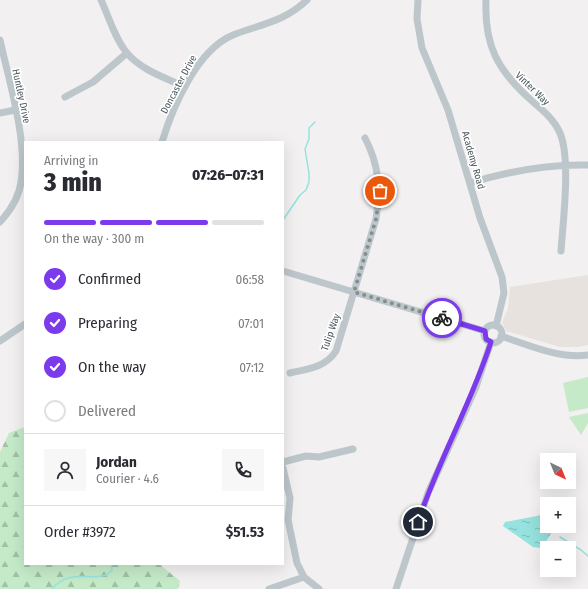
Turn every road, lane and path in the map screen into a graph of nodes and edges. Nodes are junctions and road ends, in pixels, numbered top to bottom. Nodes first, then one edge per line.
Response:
1 (101, 0) edge
2 (307, 0) edge
3 (418, 0) edge
4 (486, 0) edge
5 (0, 40) edge
6 (127, 53) junction
7 (185, 87) junction
8 (65, 97) dead end
9 (15, 110) junction
10 (0, 113) edge
11 (365, 138) dead end
12 (162, 141) edge
13 (565, 165) junction
14 (588, 166) edge
15 (470, 183) junction
16 (0, 222) edge
17 (561, 251) dead end
18 (284, 271) edge
19 (354, 292) junction
20 (24, 325) edge
21 (496, 326) junction
22 (485, 331) junction
23 (501, 336) junction
24 (0, 341) edge
25 (491, 342) junction
26 (588, 355) edge
27 (290, 373) dead end
28 (353, 449) dead end
29 (284, 462) edge
30 (284, 472) edge
31 (304, 577) junction
32 (269, 589) edge
33 (319, 589) edge
34 (396, 589) edge

1 - 6 street
2 - 7 street, Doncaster Drive
3 - 15 street, Academy Road
4 - 13 street, Vinter Way
5 - 9 street, Huntley Drive
6 - 7 street
6 - 8 street
7 - 12 street, Doncaster Drive
9 - 10 street
9 - 16 street, Huntley Drive
11 - 19 street, Tulip Way
13 - 14 street
13 - 15 street
13 - 17 street, Vinter Way
15 - 21 street, Academy Road
18 - 19 street
19 - 22 street
19 - 27 street, Tulip Way
20 - 24 street
21 - 22 street
21 - 23 street
22 - 25 street
23 - 25 street
23 - 26 street
25 - 34 street
28 - 29 street
30 - 31 street
31 - 32 street
31 - 33 street

